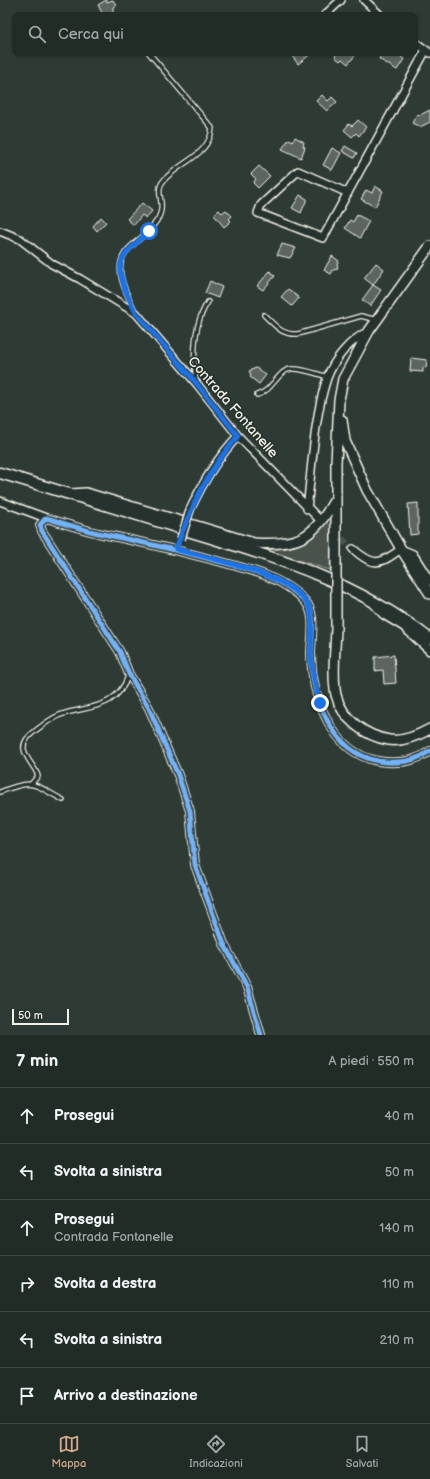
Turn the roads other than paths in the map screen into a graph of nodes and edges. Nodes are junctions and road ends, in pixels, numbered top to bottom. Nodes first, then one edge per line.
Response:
1 (340, 0) edge
2 (364, 0) edge
3 (327, 12) edge
4 (377, 12) edge
5 (418, 44) edge
6 (428, 52) edge
7 (152, 56) edge
8 (348, 193) junction
9 (0, 231) edge
10 (430, 241) edge
11 (430, 246) edge
12 (424, 253) junction
13 (208, 302) dead end
14 (136, 313) junction
15 (264, 315) dead end
16 (376, 320) junction
17 (369, 332) junction
18 (328, 377) junction
19 (197, 384) junction
20 (257, 395) dead end
21 (339, 400) junction
22 (238, 436) junction
23 (0, 473) edge
24 (70, 494) junction
25 (335, 500) junction
26 (0, 501) edge
27 (307, 509) junction
28 (316, 517) tunnel mouth
29 (46, 518) junction
30 (176, 549) junction
31 (353, 549) tunnel mouth
32 (401, 549) junction
33 (430, 581) edge
34 (430, 594) edge
35 (372, 600) junction
36 (430, 638) edge
37 (430, 650) edge
38 (129, 674) junction
39 (430, 721) edge
40 (430, 729) edge
41 (413, 737) junction
42 (430, 751) edge
43 (32, 783) junction
44 (0, 792) edge
45 (63, 800) dead end
46 (261, 1035) edge

1 - 3 street
2 - 4 street
5 - 6 street
6 - 8 street
7 - 14 lane
8 - 8 street
9 - 14 street, Contrada Fontanelle
10 - 12 main road
11 - 12 main road
12 - 16 main road
13 - 19 lane
14 - 19 street, Contrada Fontanelle
15 - 16 lane
16 - 17 main road
17 - 18 street
17 - 21 main road
18 - 20 lane
18 - 27 street
19 - 22 street, Contrada Fontanelle
21 - 25 main road
21 - 32 main road
22 - 27 street, Contrada Fontanelle
22 - 30 street, bridge
23 - 24 main road
24 - 25 main road
24 - 35 main road
25 - 41 main road, bridge
26 - 29 street
27 - 28 street, Contrada Fontanelle
29 - 30 street
29 - 38 street
30 - 42 street
31 - 32 street
32 - 33 street
32 - 34 main road
35 - 36 main road
35 - 37 main road
38 - 43 lane
38 - 46 street
39 - 41 main road
40 - 41 main road
43 - 44 lane
43 - 45 lane

